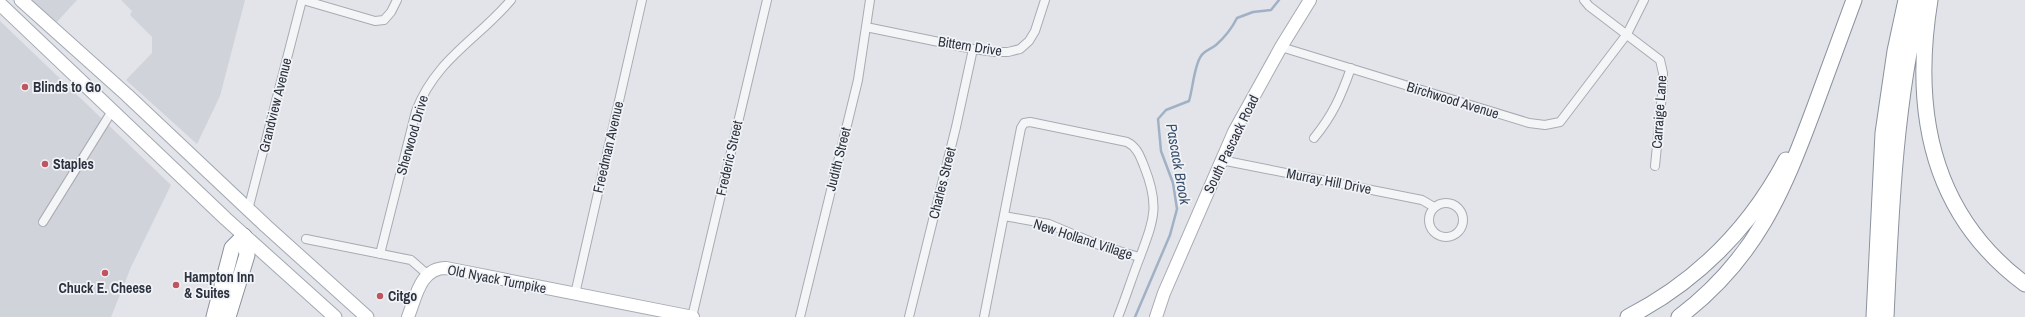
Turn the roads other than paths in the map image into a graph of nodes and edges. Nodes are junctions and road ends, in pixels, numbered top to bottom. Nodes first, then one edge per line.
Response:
1 (22, 0) edge
2 (302, 0) edge
3 (396, 0) edge
4 (511, 0) edge
5 (642, 0) edge
6 (767, 0) edge
7 (870, 0) edge
8 (1045, 0) edge
9 (1310, 0) edge
10 (1584, 0) edge
11 (1644, 0) edge
12 (1854, 0) edge
13 (1906, 0) edge
14 (1920, 0) edge
15 (1930, 0) edge
16 (0, 4) edge
17 (866, 27) junction
18 (1627, 34) junction
19 (1281, 47) junction
20 (973, 48) junction
21 (1351, 68) junction
22 (1819, 95) junction
23 (112, 111) junction
24 (1314, 138) dead end
25 (1221, 160) junction
26 (1655, 166) dead end
27 (1434, 206) junction
28 (248, 210) junction
29 (1004, 216) junction
30 (43, 222) dead end
31 (244, 236) junction
32 (306, 239) dead end
33 (380, 254) junction
34 (1139, 257) junction
35 (427, 274) junction
36 (2025, 284) edge
37 (575, 294) junction
38 (1880, 310) edge
39 (214, 317) edge
40 (228, 317) edge
41 (335, 317) edge
42 (367, 317) edge
43 (408, 317) edge
44 (692, 317) edge
45 (800, 317) edge
46 (909, 317) edge
47 (984, 317) edge
48 (1118, 317) edge
49 (1156, 317) edge
50 (1628, 317) edge
51 (1680, 317) edge

1 - 28 main road
2 - 3 street
2 - 28 street, Grandview Avenue
4 - 33 street, Sherwood Drive
5 - 37 street, Freedman Avenue
6 - 44 street, Frederic Street
7 - 17 street, Judith Street
8 - 20 street, Bittern Drive
9 - 19 street, South Pascack Road
10 - 18 street, Carraige Lane
11 - 18 street, Birchwood Avenue
12 - 22 highway
13 - 38 highway
14 - 38 highway
15 - 36 highway
16 - 23 main road
17 - 20 street, Bittern Drive
17 - 45 street, Judith Street
18 - 21 street, Birchwood Avenue
18 - 26 street, Carraige Lane
19 - 21 street, Birchwood Avenue
19 - 25 street, South Pascack Road
20 - 46 street, Charles Street
21 - 24 street
22 - 50 highway
22 - 51 highway
23 - 30 street
23 - 31 main road
25 - 27 street, Murray Hill Drive
25 - 49 street, South Pascack Road
27 - 27 street, Murray Hill Drive
28 - 31 main road
28 - 42 main road
29 - 34 street, New Holland Village
29 - 34 street, New Holland Village
29 - 47 street, New Holland Village
31 - 39 highway
31 - 40 highway
31 - 41 main road
32 - 33 street, Old Nyack Turnpike
33 - 35 street, Old Nyack Turnpike
34 - 48 street, New Holland Village
35 - 37 street, Old Nyack Turnpike
35 - 43 street
37 - 44 street, Old Nyack Turnpike

